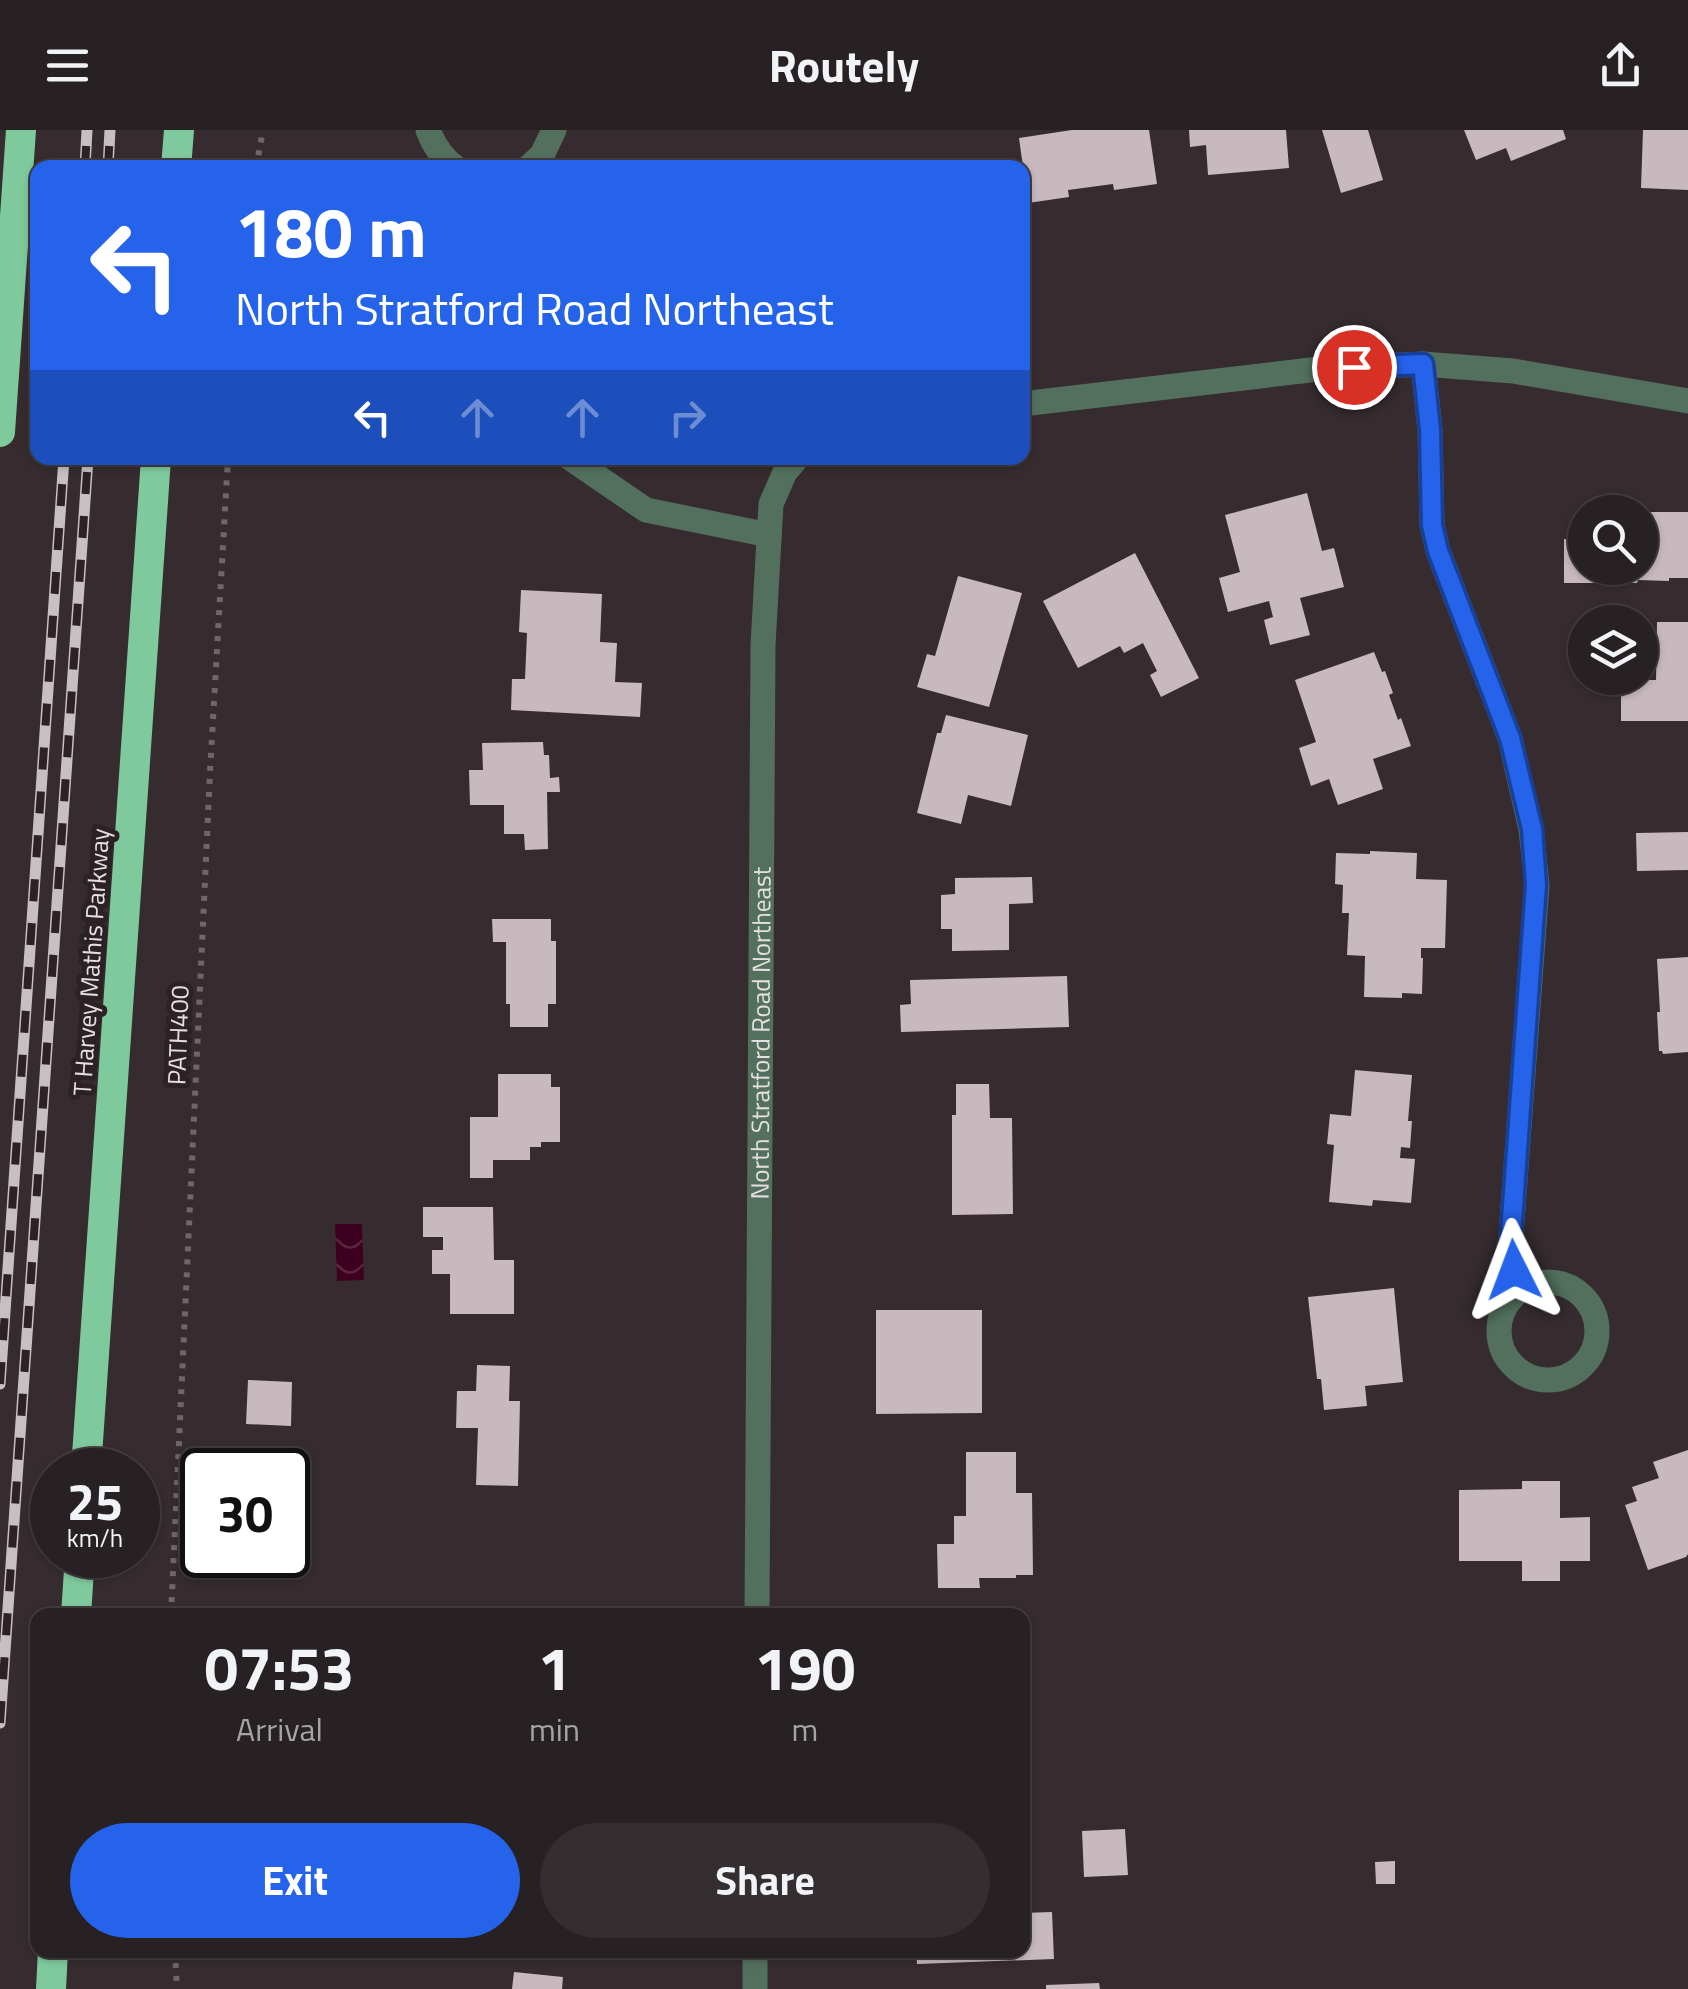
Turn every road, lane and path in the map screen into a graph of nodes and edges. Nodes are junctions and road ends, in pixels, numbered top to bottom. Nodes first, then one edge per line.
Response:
1 (21, 130) edge
2 (179, 130) edge
3 (262, 130) edge
4 (428, 130) edge
5 (554, 130) edge
6 (177, 160) edge
7 (257, 160) edge
8 (445, 160) edge
9 (537, 160) edge
10 (1423, 364) junction
11 (1688, 401) edge
12 (1030, 403) edge
13 (0, 432) edge
14 (156, 465) edge
15 (228, 465) edge
16 (580, 465) edge
17 (790, 465) edge
18 (769, 535) junction
19 (1519, 1291) dead end
20 (88, 1448) edge
21 (78, 1578) edge
22 (76, 1608) edge
23 (171, 1608) edge
24 (757, 1608) edge
25 (52, 1958) edge
26 (175, 1958) edge
27 (755, 1958) edge
28 (50, 1989) edge
29 (177, 1989) edge
30 (754, 1989) edge

1 - 13 highway
2 - 6 highway
3 - 7 path
4 - 8 street
5 - 9 street
10 - 11 street
10 - 12 street
10 - 19 street
14 - 20 highway, T Harvey Mathis Parkway
15 - 23 path, PATH400
16 - 18 street
17 - 18 street, North Stratford Road Northeast
18 - 24 street, North Stratford Road Northeast
21 - 22 highway
25 - 28 highway
26 - 29 path
27 - 30 street

